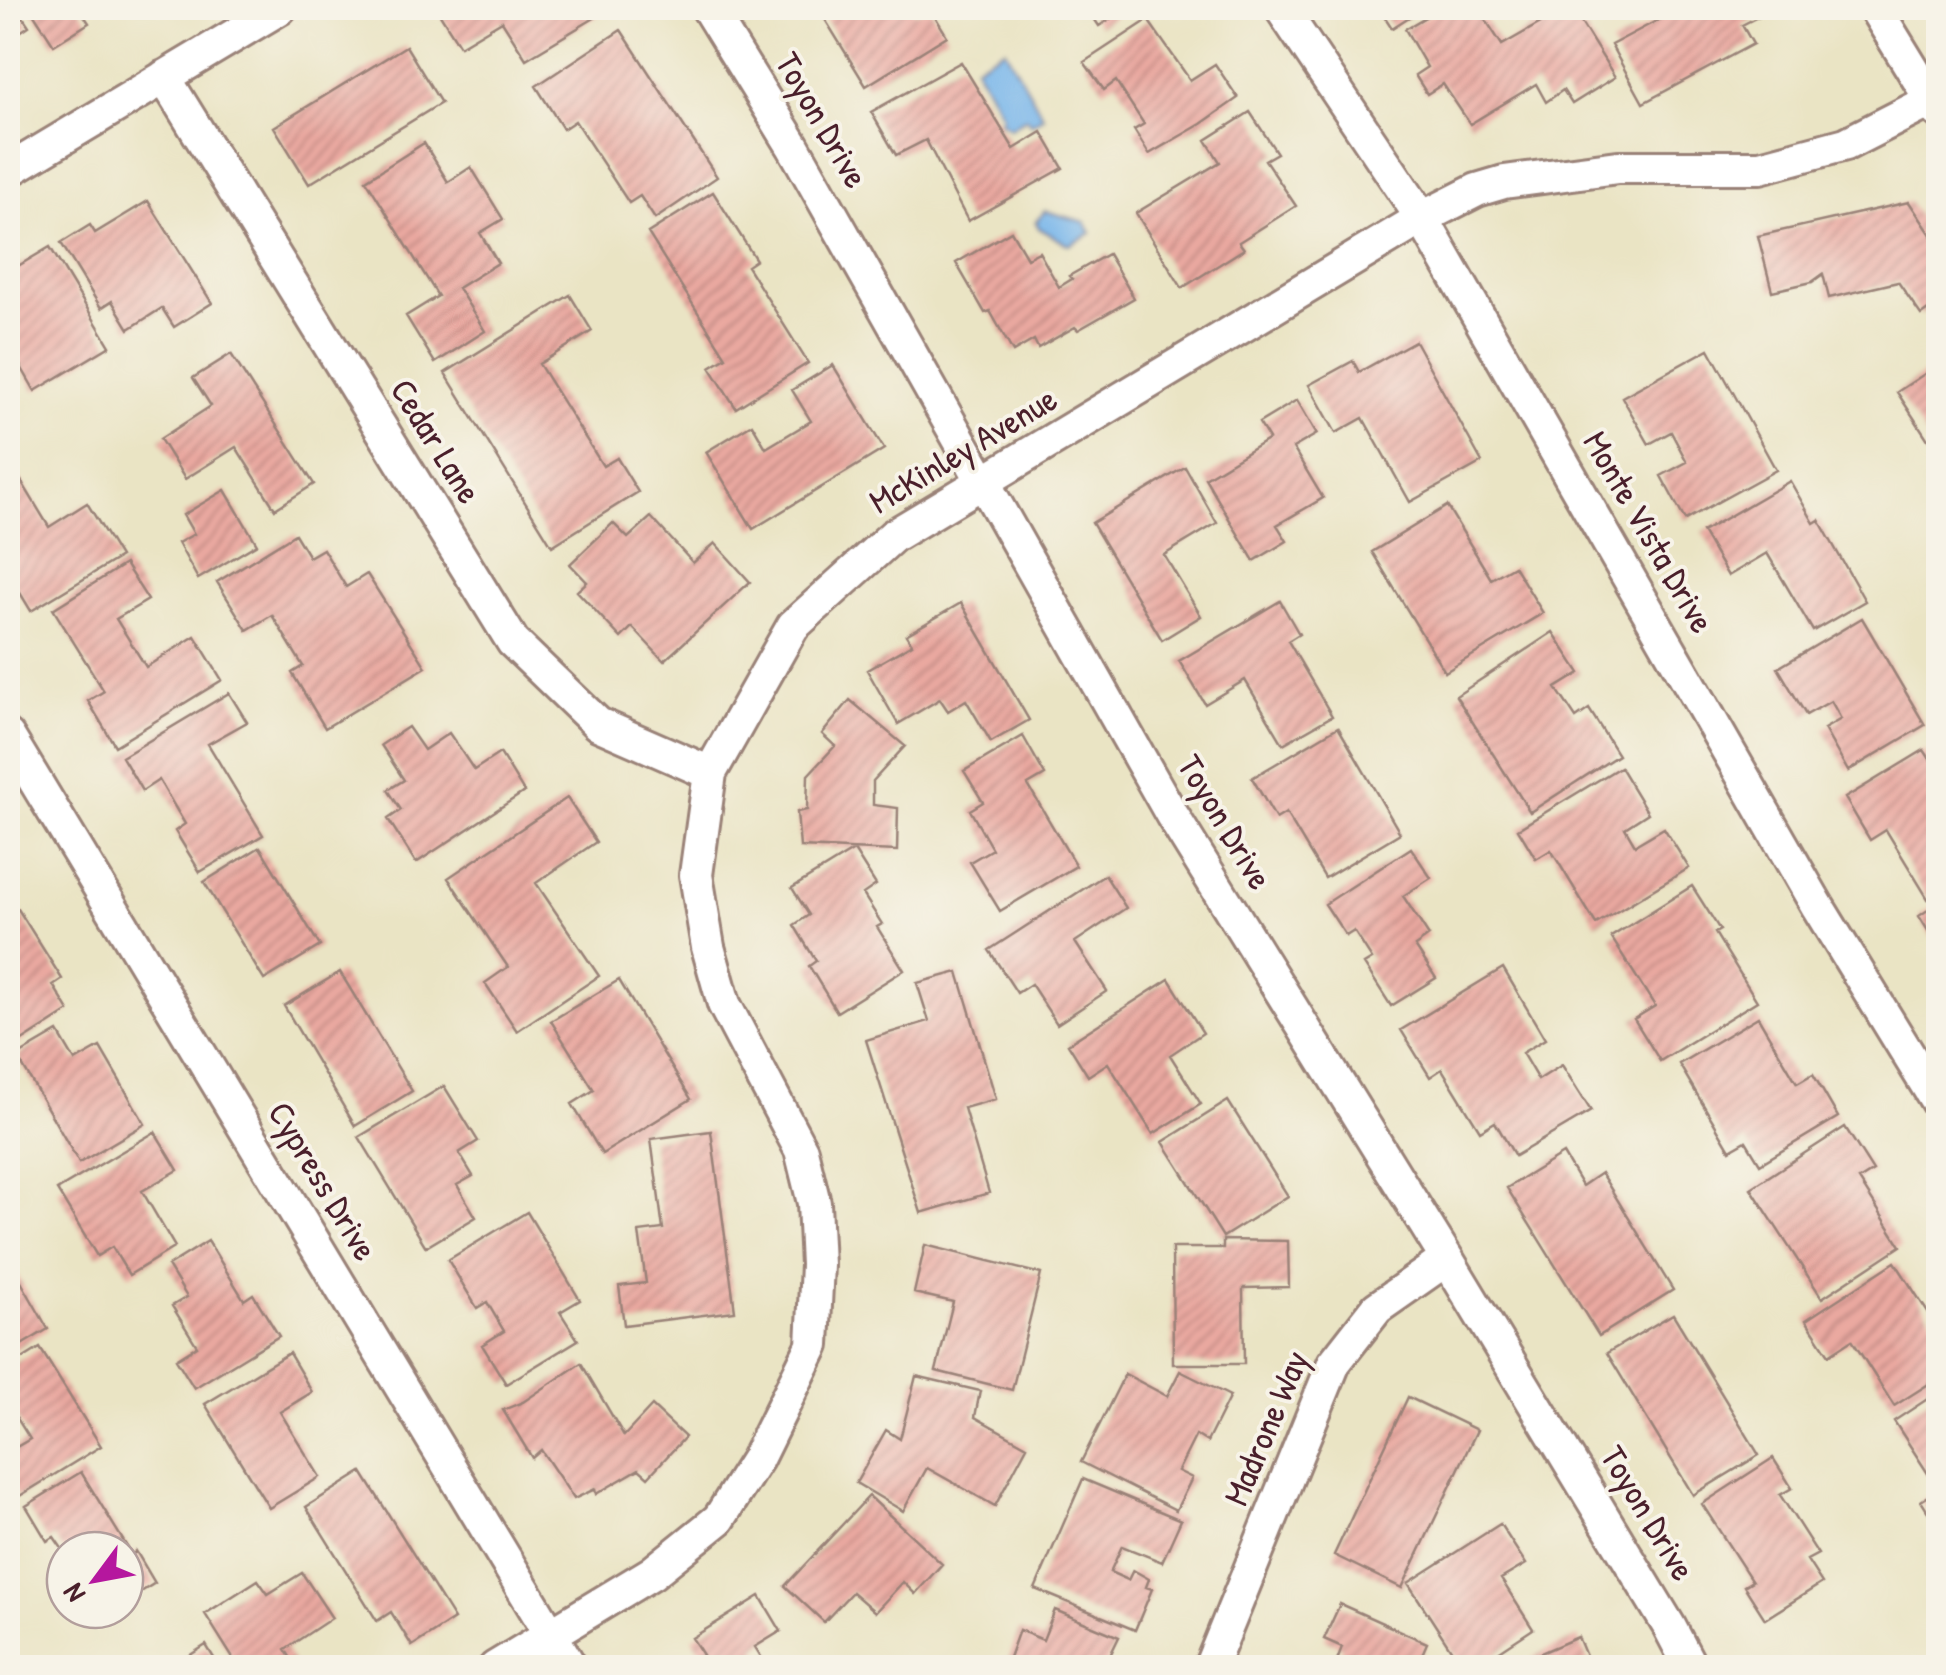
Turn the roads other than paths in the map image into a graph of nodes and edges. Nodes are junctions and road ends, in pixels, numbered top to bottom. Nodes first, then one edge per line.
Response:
1 (280, 8) edge
2 (708, 8) edge
3 (1281, 8) edge
4 (1876, 8) edge
5 (164, 77) junction
6 (1936, 104) edge
7 (8, 171) edge
8 (1422, 218) junction
9 (982, 484) junction
10 (8, 736) edge
11 (710, 773) junction
12 (1938, 1103) edge
13 (1447, 1259) junction
14 (550, 1634) junction
15 (495, 1668) edge
16 (571, 1668) edge
17 (1210, 1668) edge
18 (1691, 1668) edge

1 - 5 street
2 - 9 street, Toyon Drive
3 - 8 street, Monte Vista Drive
4 - 6 street
5 - 7 street
5 - 11 street, Cedar Lane
6 - 8 street, McKinley Avenue
8 - 9 street, McKinley Avenue
8 - 12 street, Monte Vista Drive
9 - 11 street, McKinley Avenue
9 - 13 street, Toyon Drive
10 - 14 street, Cypress Drive
11 - 14 street, McKinley Avenue
13 - 17 street, Madrone Way
13 - 18 street, Toyon Drive
14 - 15 street, McKinley Avenue
14 - 16 street, Cypress Drive

